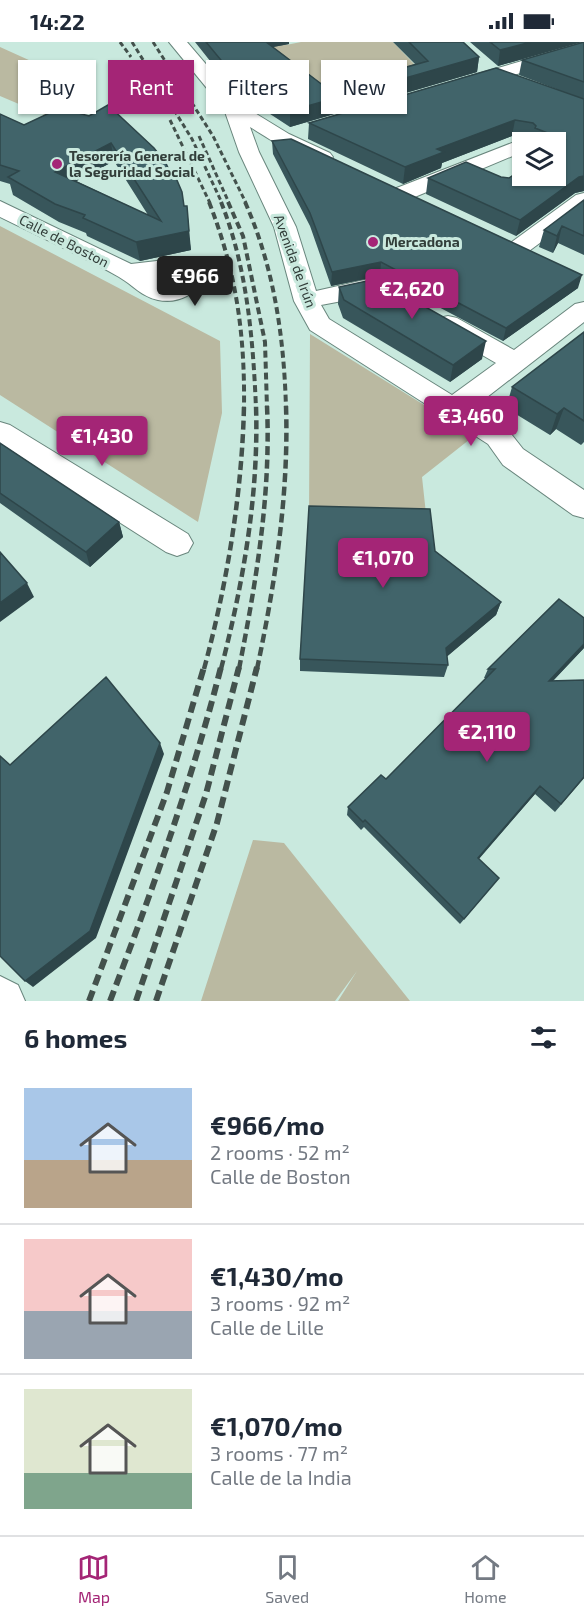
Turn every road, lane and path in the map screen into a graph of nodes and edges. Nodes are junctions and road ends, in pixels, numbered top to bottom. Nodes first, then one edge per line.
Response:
1 (178, 42) edge
2 (584, 48) edge
3 (479, 62) dead end
4 (494, 75) junction
5 (206, 76) edge
6 (517, 84) edge
7 (450, 89) edge
8 (235, 114) edge
9 (243, 114) edge
10 (304, 131) edge
11 (282, 138) junction
12 (245, 142) junction
13 (512, 149) edge
14 (340, 165) edge
15 (381, 184) edge
16 (402, 194) junction
17 (584, 200) edge
18 (423, 204) edge
19 (0, 208) edge
20 (516, 249) edge
21 (142, 275) dead end
22 (399, 297) edge
23 (306, 301) junction
24 (584, 310) edge
25 (428, 313) edge
26 (516, 362) junction
27 (454, 408) junction
28 (0, 433) edge
29 (584, 506) edge
30 (177, 543) dead end

1 - 5 street, Avenida de Irún
2 - 4 street
3 - 4 street
4 - 6 street
4 - 7 street
8 - 12 street, Avenida de Irún
9 - 11 street, Avenida de Irún
10 - 11 street
11 - 12 street
11 - 14 street, Avenida de Irún
12 - 23 street, Avenida de Irún
13 - 16 street
15 - 16 street
16 - 18 street
17 - 20 street
19 - 21 street, Calle de Boston
22 - 23 street
23 - 27 street, Avenida de Irún
24 - 26 street
25 - 26 street
26 - 27 street
27 - 29 street, Avenida de Irún
28 - 30 street

